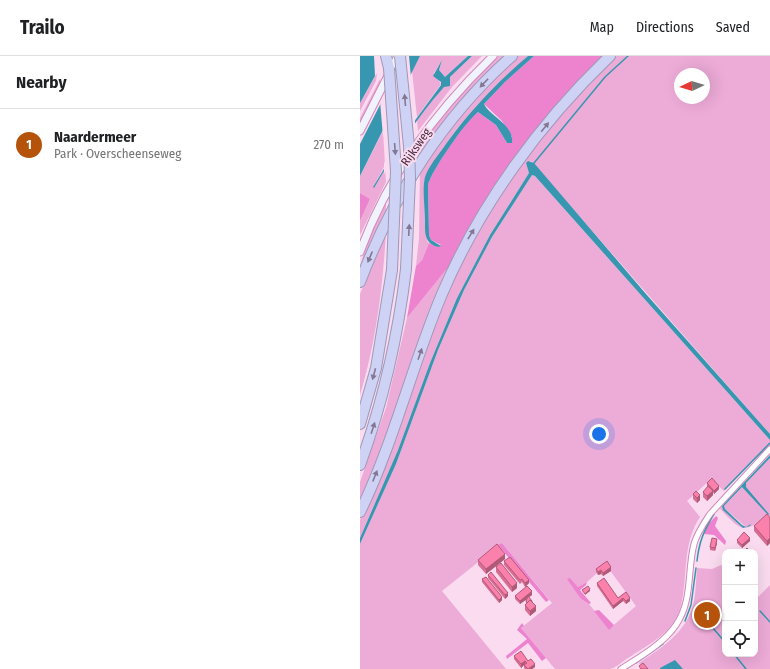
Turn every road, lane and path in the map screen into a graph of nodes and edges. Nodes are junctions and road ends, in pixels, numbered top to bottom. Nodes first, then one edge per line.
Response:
1 (387, 56) edge
2 (399, 56) edge
3 (493, 56) edge
4 (512, 56) edge
5 (610, 56) edge
6 (360, 131) edge
7 (360, 252) edge
8 (360, 282) edge
9 (360, 424) edge
10 (770, 450) edge
11 (360, 465) edge
12 (360, 512) edge
13 (621, 669) edge

1 -> 9 highway, bridge
2 - 6 main road
11 -> 2 highway, bridge
3 - 7 main road, Rijksweg
4 -> 8 highway
12 -> 5 highway
10 - 13 street

